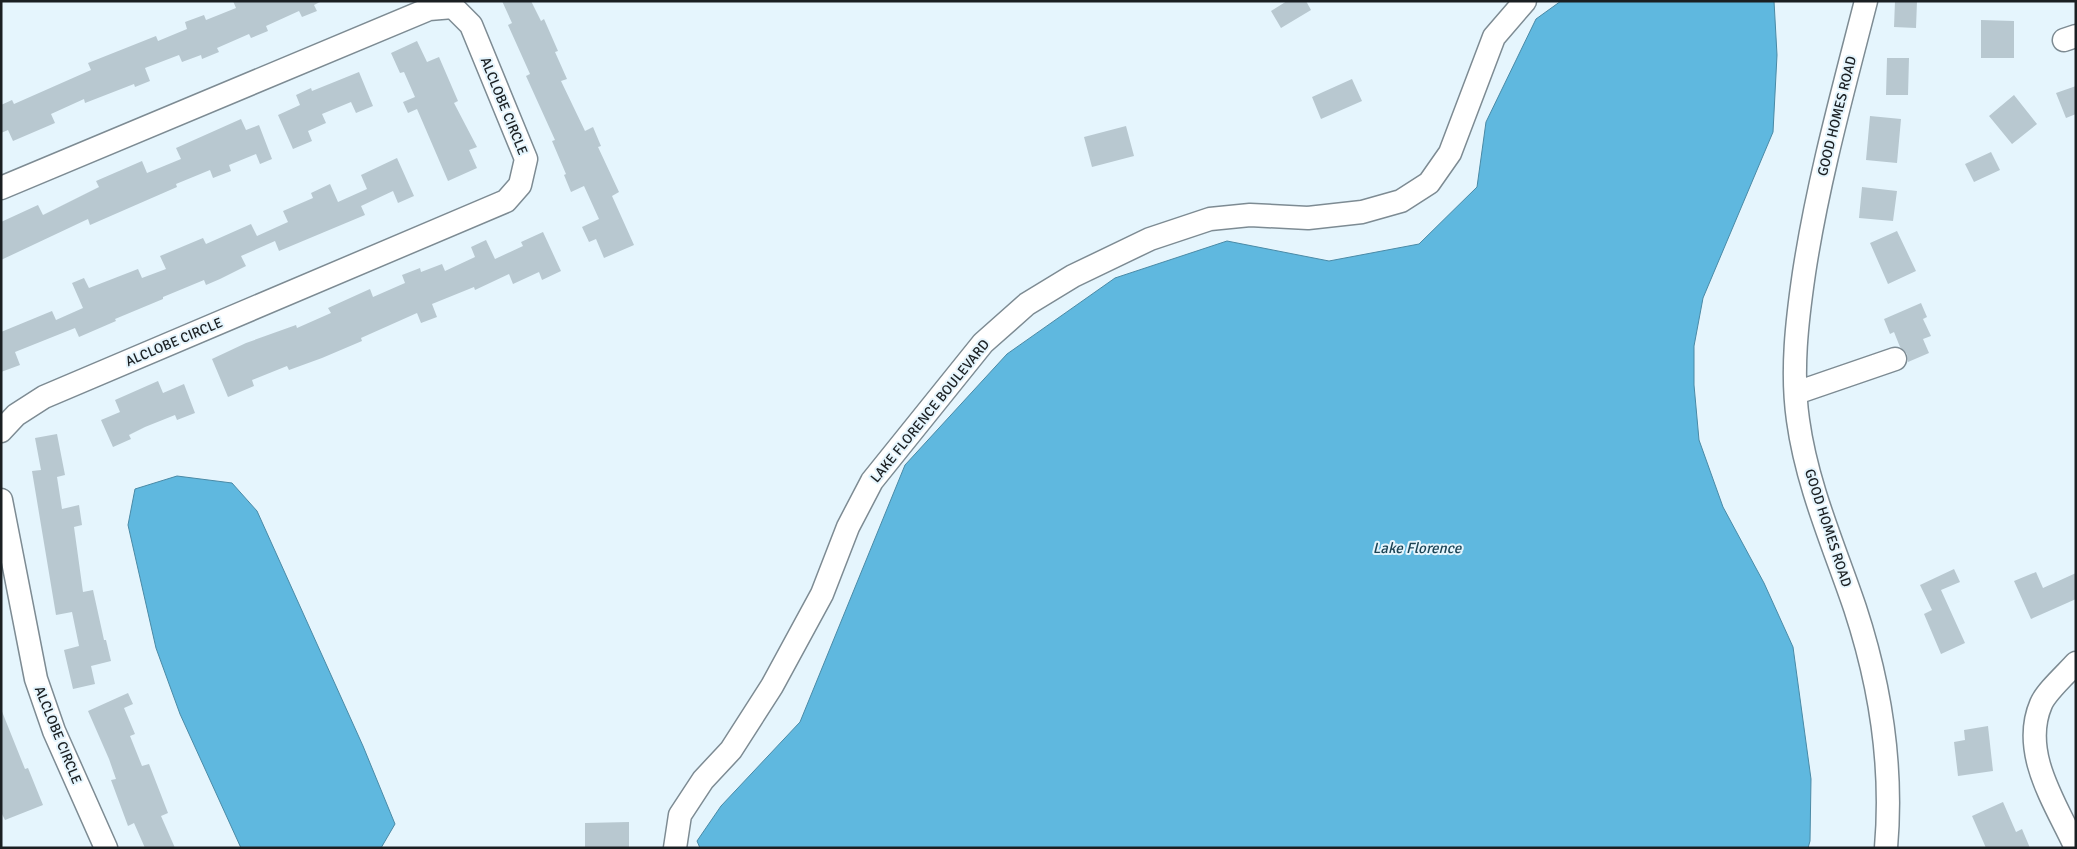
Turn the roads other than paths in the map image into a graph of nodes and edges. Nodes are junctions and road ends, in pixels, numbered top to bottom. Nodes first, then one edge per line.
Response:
1 (1525, 1) edge
2 (1866, 1) edge
3 (1, 188) edge
4 (1895, 359) dead end
5 (1796, 393) junction
6 (1, 431) edge
7 (1, 500) edge
8 (2076, 664) edge
9 (106, 848) edge
10 (675, 848) edge
11 (1886, 848) edge
12 (2076, 848) edge

1 - 10 street, LAKE FLORENCE BOULEVARD
2 - 5 street, GOOD HOMES ROAD
3 - 6 street, ALCLOBE CIRCLE
4 - 5 street
5 - 11 street, GOOD HOMES ROAD
7 - 9 street, ALCLOBE CIRCLE
8 - 12 street

